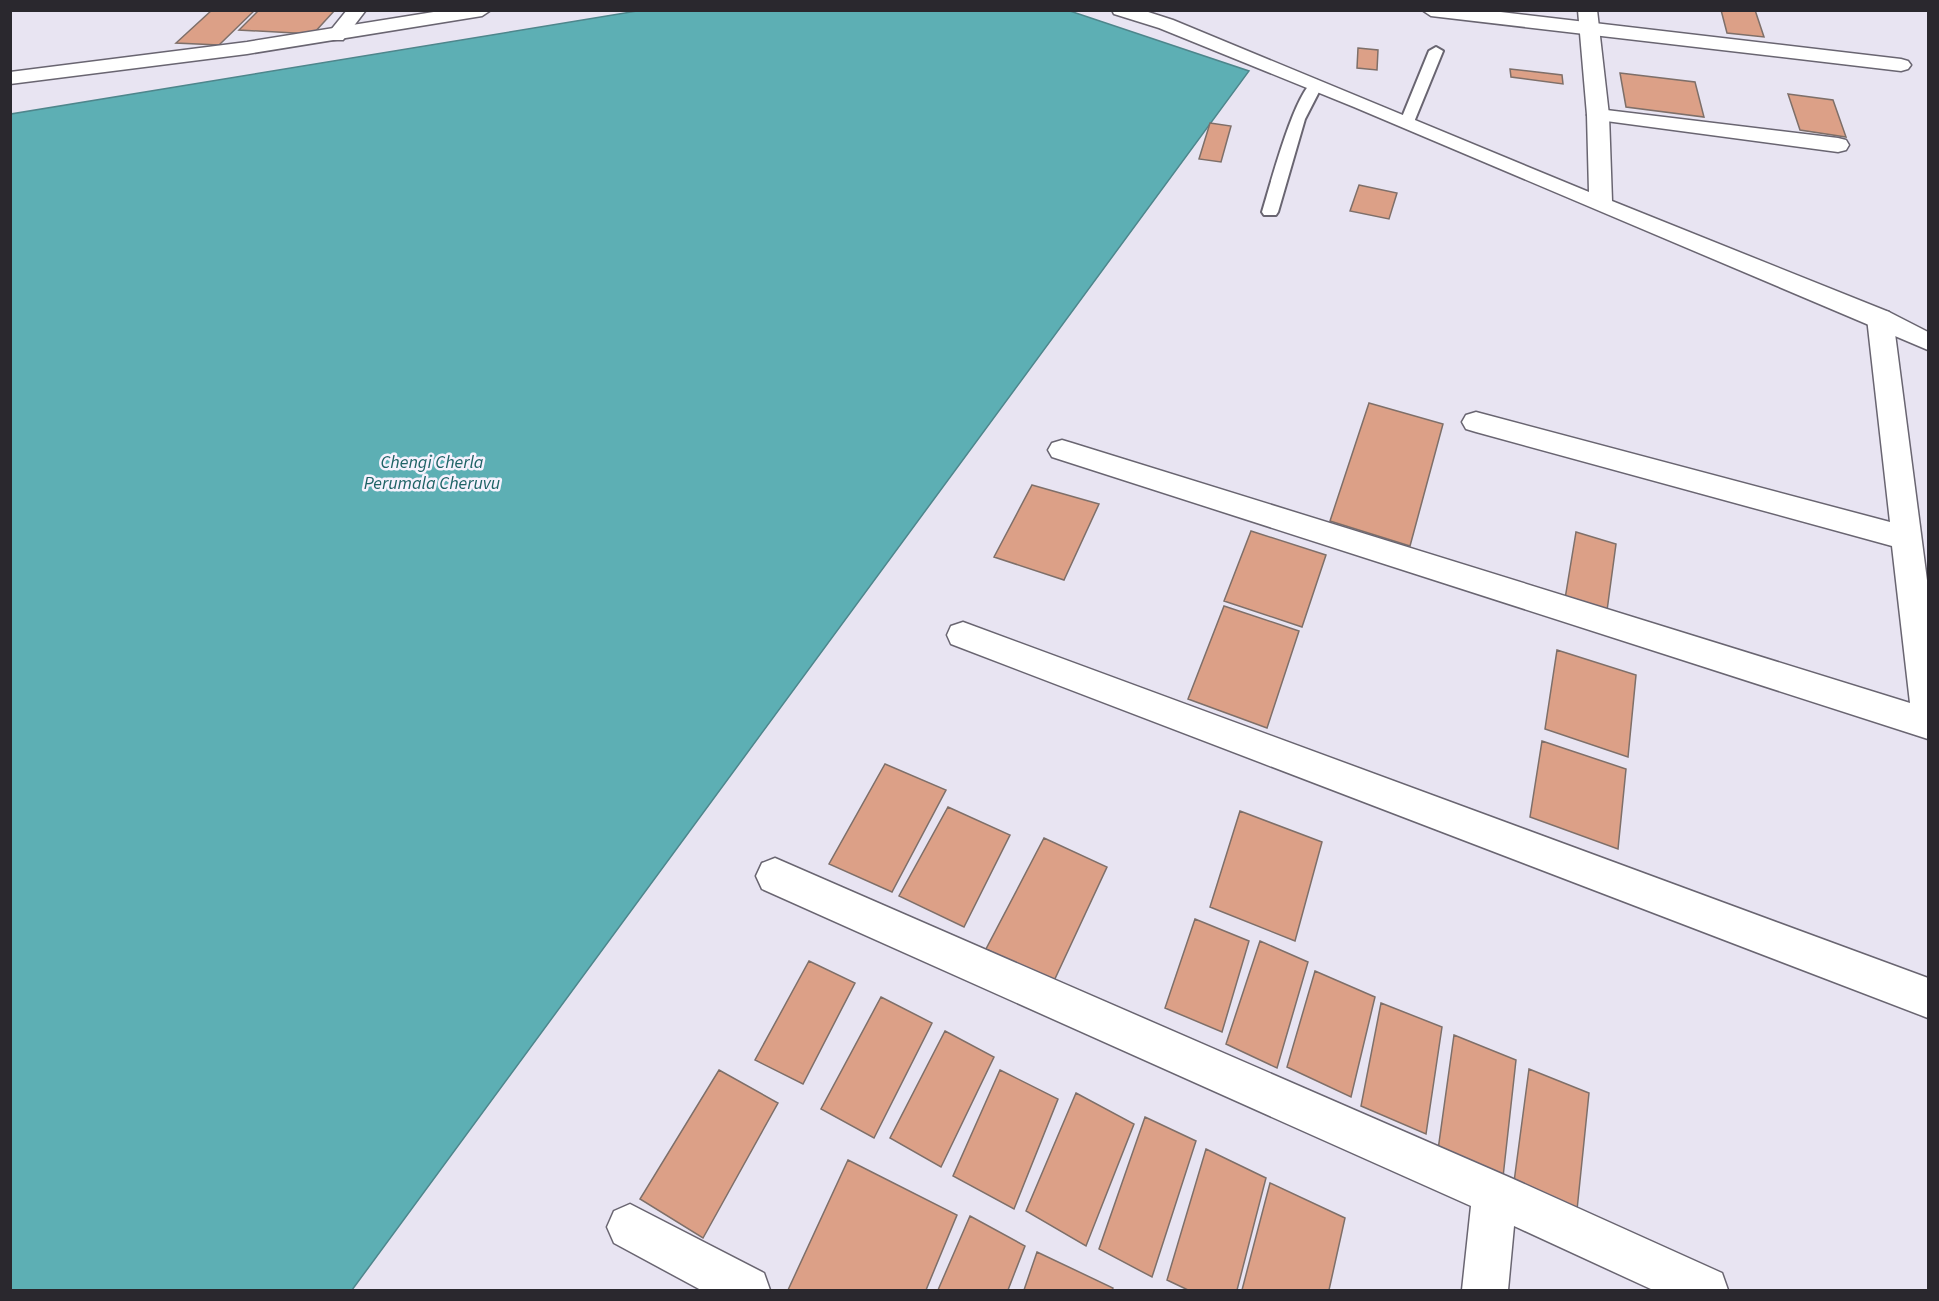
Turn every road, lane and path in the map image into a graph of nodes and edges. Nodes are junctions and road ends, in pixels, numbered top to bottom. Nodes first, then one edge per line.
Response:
1 (357, 10) edge
2 (482, 10) edge
3 (1121, 10) edge
4 (1431, 10) edge
5 (1588, 19) edge
6 (336, 36) junction
7 (1436, 51) dead end
8 (1901, 65) dead end
9 (10, 78) edge
10 (1316, 84) junction
11 (1598, 115) junction
12 (1407, 122) junction
13 (1838, 145) dead end
14 (1601, 205) junction
15 (1270, 212) dead end
16 (1880, 318) junction
17 (1929, 342) edge
18 (1476, 422) dead end
19 (1062, 450) dead end
20 (1907, 538) junction
21 (963, 634) dead end
22 (1929, 714) edge
23 (1929, 724) edge
24 (775, 876) dead end
25 (1929, 998) edge
26 (1495, 1194) junction
27 (630, 1227) dead end
28 (747, 1290) edge
29 (1485, 1290) edge
30 (1705, 1290) edge

1 - 6 street
2 - 6 street
3 - 10 street
4 - 5 street
5 - 8 street
5 - 11 street
6 - 9 street
7 - 12 lane
10 - 12 street
10 - 15 lane
11 - 13 street
11 - 14 street
12 - 14 street
14 - 16 street
16 - 17 street
16 - 20 street
18 - 20 street
19 - 23 street
20 - 22 street
21 - 25 street
24 - 26 street
26 - 29 street
26 - 30 street
27 - 28 street

